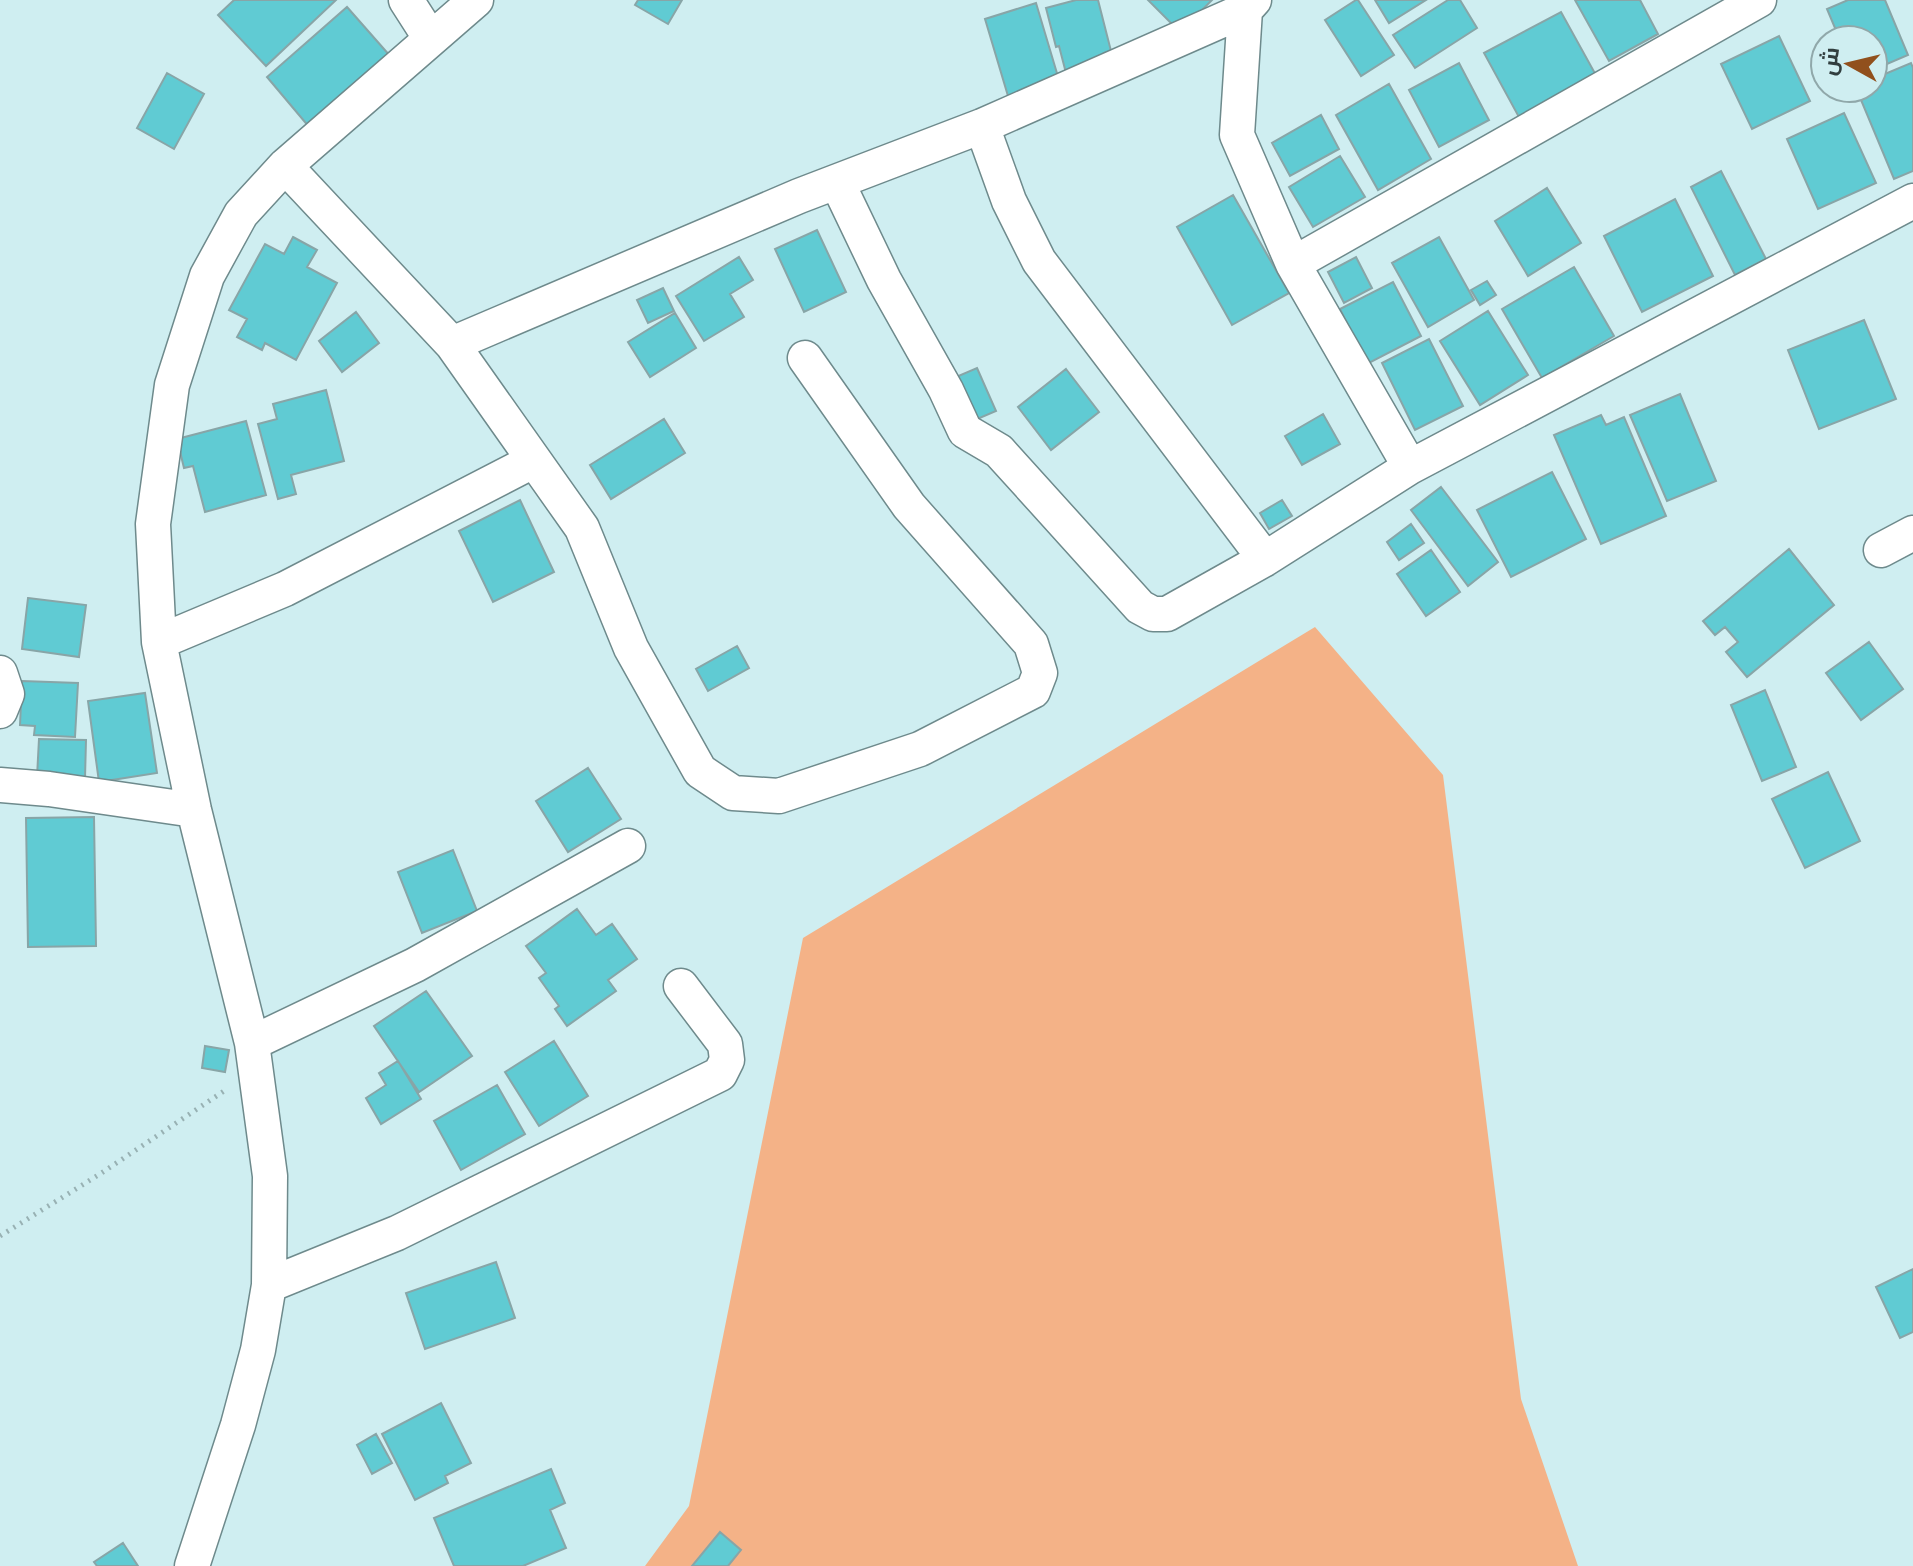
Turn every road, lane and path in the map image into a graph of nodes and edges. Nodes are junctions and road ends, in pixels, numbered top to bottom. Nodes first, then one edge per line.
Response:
1 (406, 0) edge
2 (476, 0) edge
3 (1759, 0) edge
4 (1249, 5) edge
5 (1708, 13) edge
6 (431, 39) junction
7 (982, 126) junction
8 (285, 166) junction
9 (837, 182) junction
10 (1913, 201) edge
11 (1293, 264) junction
12 (452, 344) junction
13 (805, 358) dead end
14 (533, 461) junction
15 (1410, 467) junction
16 (1913, 533) edge
17 (1881, 550) dead end
18 (1265, 559) junction
19 (159, 642) junction
20 (0, 673) edge
21 (0, 711) edge
22 (0, 785) edge
23 (194, 810) junction
24 (628, 846) dead end
25 (681, 986) dead end
26 (254, 1055) junction
27 (0, 1236) edge
28 (269, 1285) junction
29 (192, 1566) edge

1 - 6 street
2 - 6 street
3 - 5 street
4 - 7 street
4 - 11 street
5 - 11 street
6 - 8 street
7 - 9 street
7 - 18 street
8 - 12 street
8 - 19 street
9 - 12 street
9 - 18 street
10 - 15 street
11 - 15 street
12 - 14 street
13 - 14 street
14 - 19 street
15 - 18 street
16 - 17 street
19 - 23 street
20 - 21 street
22 - 23 street
23 - 26 street
24 - 26 street
25 - 28 street
26 - 27 path
26 - 28 street
28 - 29 street

